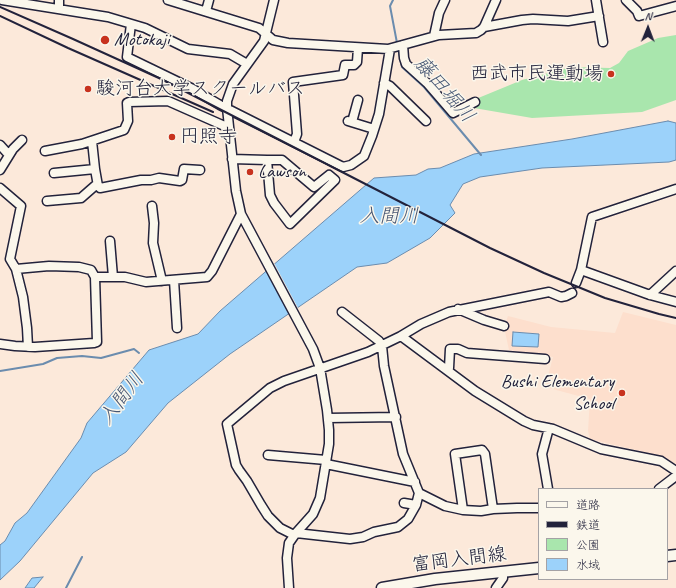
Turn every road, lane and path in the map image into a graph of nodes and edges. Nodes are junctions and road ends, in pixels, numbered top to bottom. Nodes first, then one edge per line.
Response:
1 (2, 0) edge
2 (168, 0) edge
3 (209, 0) edge
4 (274, 0) edge
5 (445, 0) edge
6 (496, 0) edge
7 (596, 0) edge
8 (626, 0) edge
9 (634, 3) edge
10 (59, 4) edge
11 (676, 6) edge
12 (206, 11) junction
13 (599, 16) junction
14 (131, 24) junction
15 (484, 27) junction
16 (266, 33) junction
17 (434, 36) junction
18 (603, 42) dead end
19 (397, 47) junction
20 (358, 48) junction
21 (247, 64) junction
22 (384, 83) junction
23 (358, 100) dead end
24 (474, 102) dead end
25 (227, 108) junction
26 (426, 121) dead end
27 (229, 128) junction
28 (374, 128) junction
29 (22, 140) dead end
30 (92, 141) junction
31 (294, 142) junction
32 (0, 145) edge
33 (45, 150) dead end
34 (9, 155) junction
35 (232, 159) junction
36 (267, 160) junction
37 (339, 165) junction
38 (94, 169) junction
39 (0, 170) edge
40 (200, 170) dead end
41 (54, 173) dead end
42 (329, 174) junction
43 (97, 184) junction
44 (0, 188) edge
45 (676, 189) edge
46 (47, 201) dead end
47 (152, 206) dead end
48 (241, 214) junction
49 (110, 241) dead end
50 (16, 269) junction
51 (581, 270) junction
52 (676, 271) edge
53 (95, 277) junction
54 (113, 277) junction
55 (174, 280) junction
56 (162, 281) junction
57 (576, 283) dead end
58 (572, 293) dead end
59 (650, 295) junction
60 (676, 302) edge
61 (458, 309) junction
62 (342, 312) dead end
63 (504, 326) dead end
64 (177, 328) dead end
65 (401, 336) junction
66 (0, 344) edge
67 (382, 346) junction
68 (28, 347) junction
69 (545, 359) dead end
70 (320, 368) junction
71 (447, 370) junction
72 (396, 417) junction
73 (328, 418) junction
74 (549, 428) junction
75 (268, 455) dead end
76 (326, 462) junction
77 (676, 471) edge
78 (676, 476) edge
79 (415, 482) junction
80 (548, 488) edge
81 (660, 488) edge
82 (419, 493) junction
83 (404, 503) dead end
84 (416, 505) junction
85 (538, 508) edge
86 (493, 509) junction
87 (463, 510) junction
88 (295, 534) junction
89 (538, 568) edge
90 (503, 572) junction
91 (289, 588) edge
92 (382, 588) edge
93 (496, 588) edge

1 - 10 street
2 - 12 street
3 - 12 street
4 - 16 street
5 - 17 street
6 - 15 street
7 - 13 street
8 - 9 street
9 - 11 street
10 - 14 street
12 - 16 street
13 - 15 street
13 - 18 street
14 - 21 street
14 - 25 street
15 - 17 street
16 - 20 street
16 - 21 street
17 - 19 street
19 - 20 street
19 - 22 street
19 - 24 street
20 - 31 street
21 - 25 street
22 - 26 street
22 - 28 street
23 - 28 street
25 - 27 street
25 - 31 street
27 - 30 street
27 - 35 street
28 - 37 street
29 - 34 street
30 - 33 street
30 - 38 street
31 - 37 street
32 - 34 street
34 - 39 street
35 - 36 street
35 - 48 street
36 - 42 street
36 - 42 street
37 - 42 street
38 - 41 street
38 - 43 street
40 - 43 street
43 - 46 street
44 - 50 street
45 - 51 street
47 - 56 street
48 - 55 street
48 - 70 street
49 - 54 street
50 - 53 street
50 - 68 street
51 - 57 street
51 - 59 street
52 - 59 street
53 - 54 street
53 - 68 street
54 - 56 street
55 - 56 street
55 - 64 street
58 - 61 street
59 - 60 street
61 - 63 street
61 - 65 street
62 - 67 street
65 - 67 street
65 - 71 street
66 - 68 street
67 - 70 street
67 - 72 street
69 - 71 street
70 - 73 street
70 - 88 street
71 - 74 street
72 - 73 street
72 - 79 street
73 - 76 street
74 - 77 street
74 - 80 street
75 - 76 street
76 - 79 street
76 - 88 street
78 - 81 street
79 - 82 street
82 - 84 street
82 - 87 street
83 - 84 street
84 - 88 street
85 - 86 street
86 - 87 street
86 - 87 street
88 - 91 street
89 - 90 main road, 富岡入間線
90 - 92 main road, 富岡入間線
90 - 93 street

